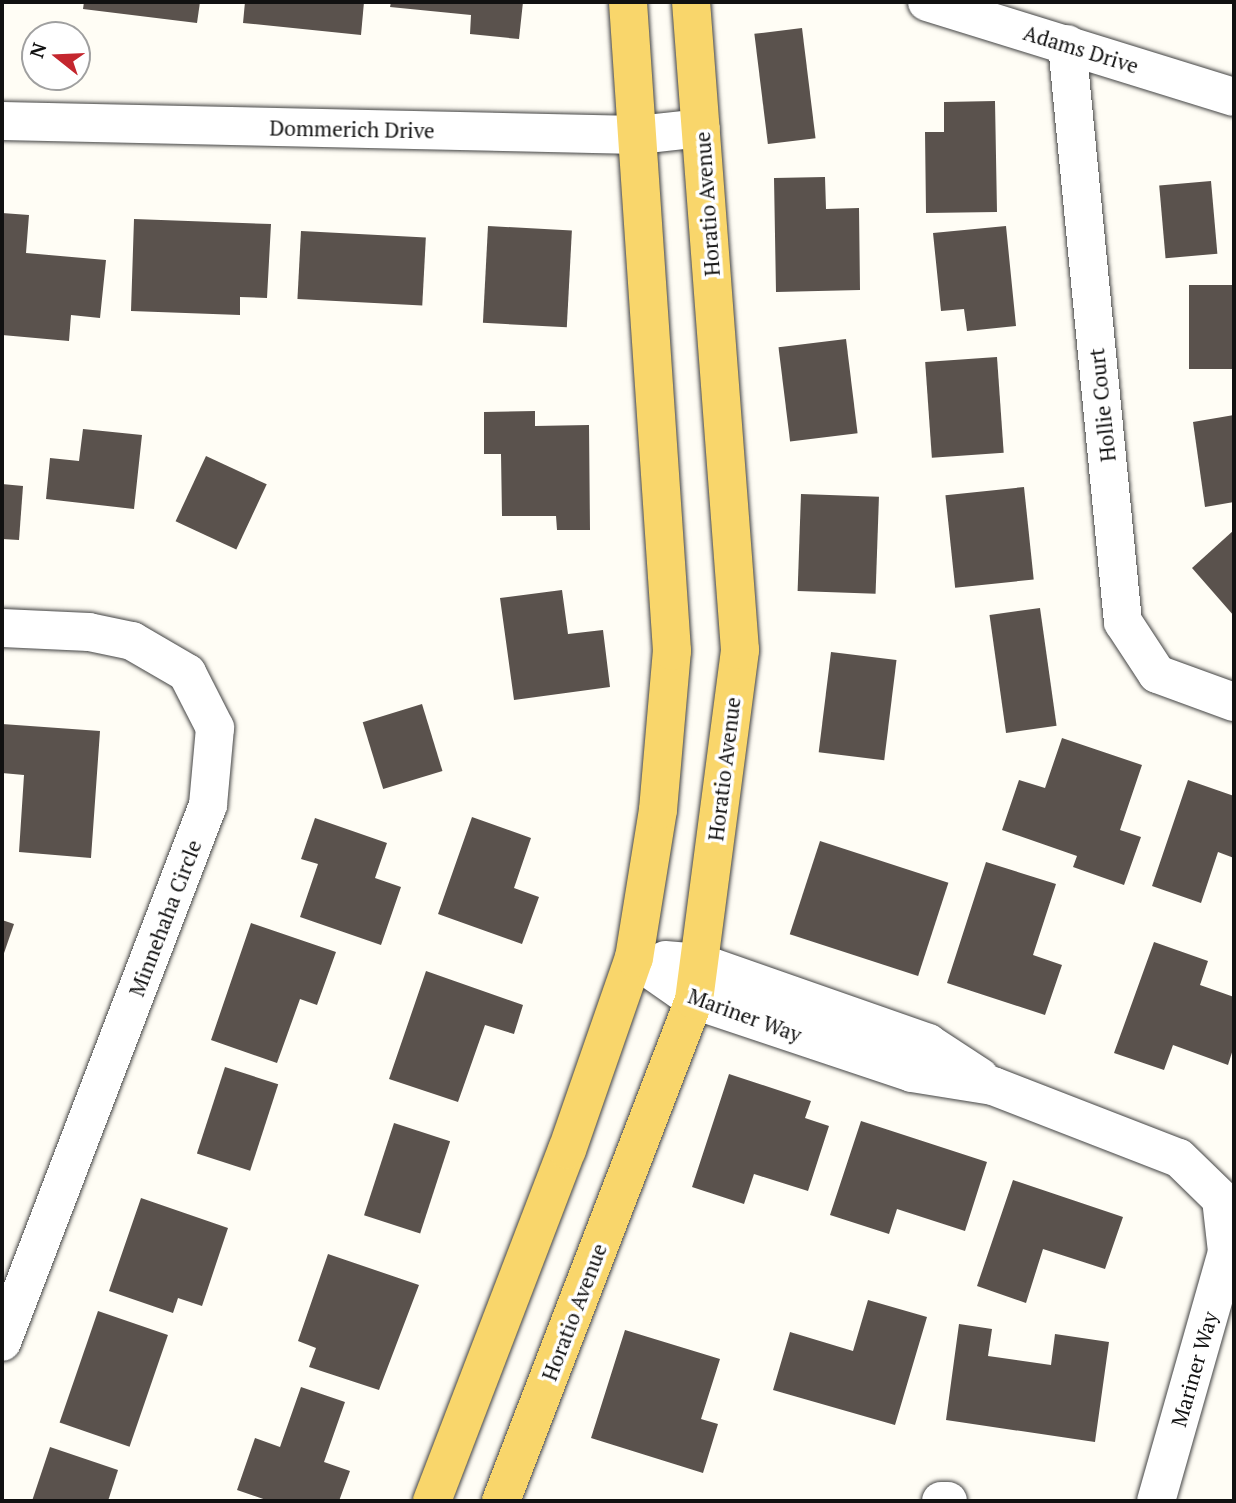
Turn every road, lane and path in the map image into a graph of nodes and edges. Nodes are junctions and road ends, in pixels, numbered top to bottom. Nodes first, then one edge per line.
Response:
1 (628, 2) edge
2 (691, 2) edge
3 (927, 2) edge
4 (1067, 44) junction
5 (1234, 97) edge
6 (2, 121) edge
7 (701, 128) junction
8 (638, 135) junction
9 (2, 628) edge
10 (1234, 702) edge
11 (634, 958) junction
12 (700, 963) junction
13 (694, 1000) junction
14 (993, 1086) junction
15 (2, 1342) edge
16 (432, 1501) edge
17 (501, 1501) edge
18 (941, 1501) edge
19 (948, 1501) edge
20 (1156, 1501) edge

1 - 8 main road
2 - 7 main road, Horatio Avenue
3 - 4 street, Adams Drive
4 - 5 street, Adams Drive
4 - 10 street, Hollie Court
6 - 8 street, Dommerich Drive
7 - 8 street, Dommerich Drive
7 - 12 main road, Horatio Avenue
8 - 11 main road
9 - 15 street, Minnehaha Circle
11 - 12 street, Mariner Way
11 - 13 street, Mariner Way
11 - 16 main road
12 - 13 main road, Horatio Avenue
12 - 14 street, Mariner Way
13 - 14 street, Mariner Way
13 - 17 main road, Horatio Avenue
14 - 20 street, Mariner Way
18 - 19 street

